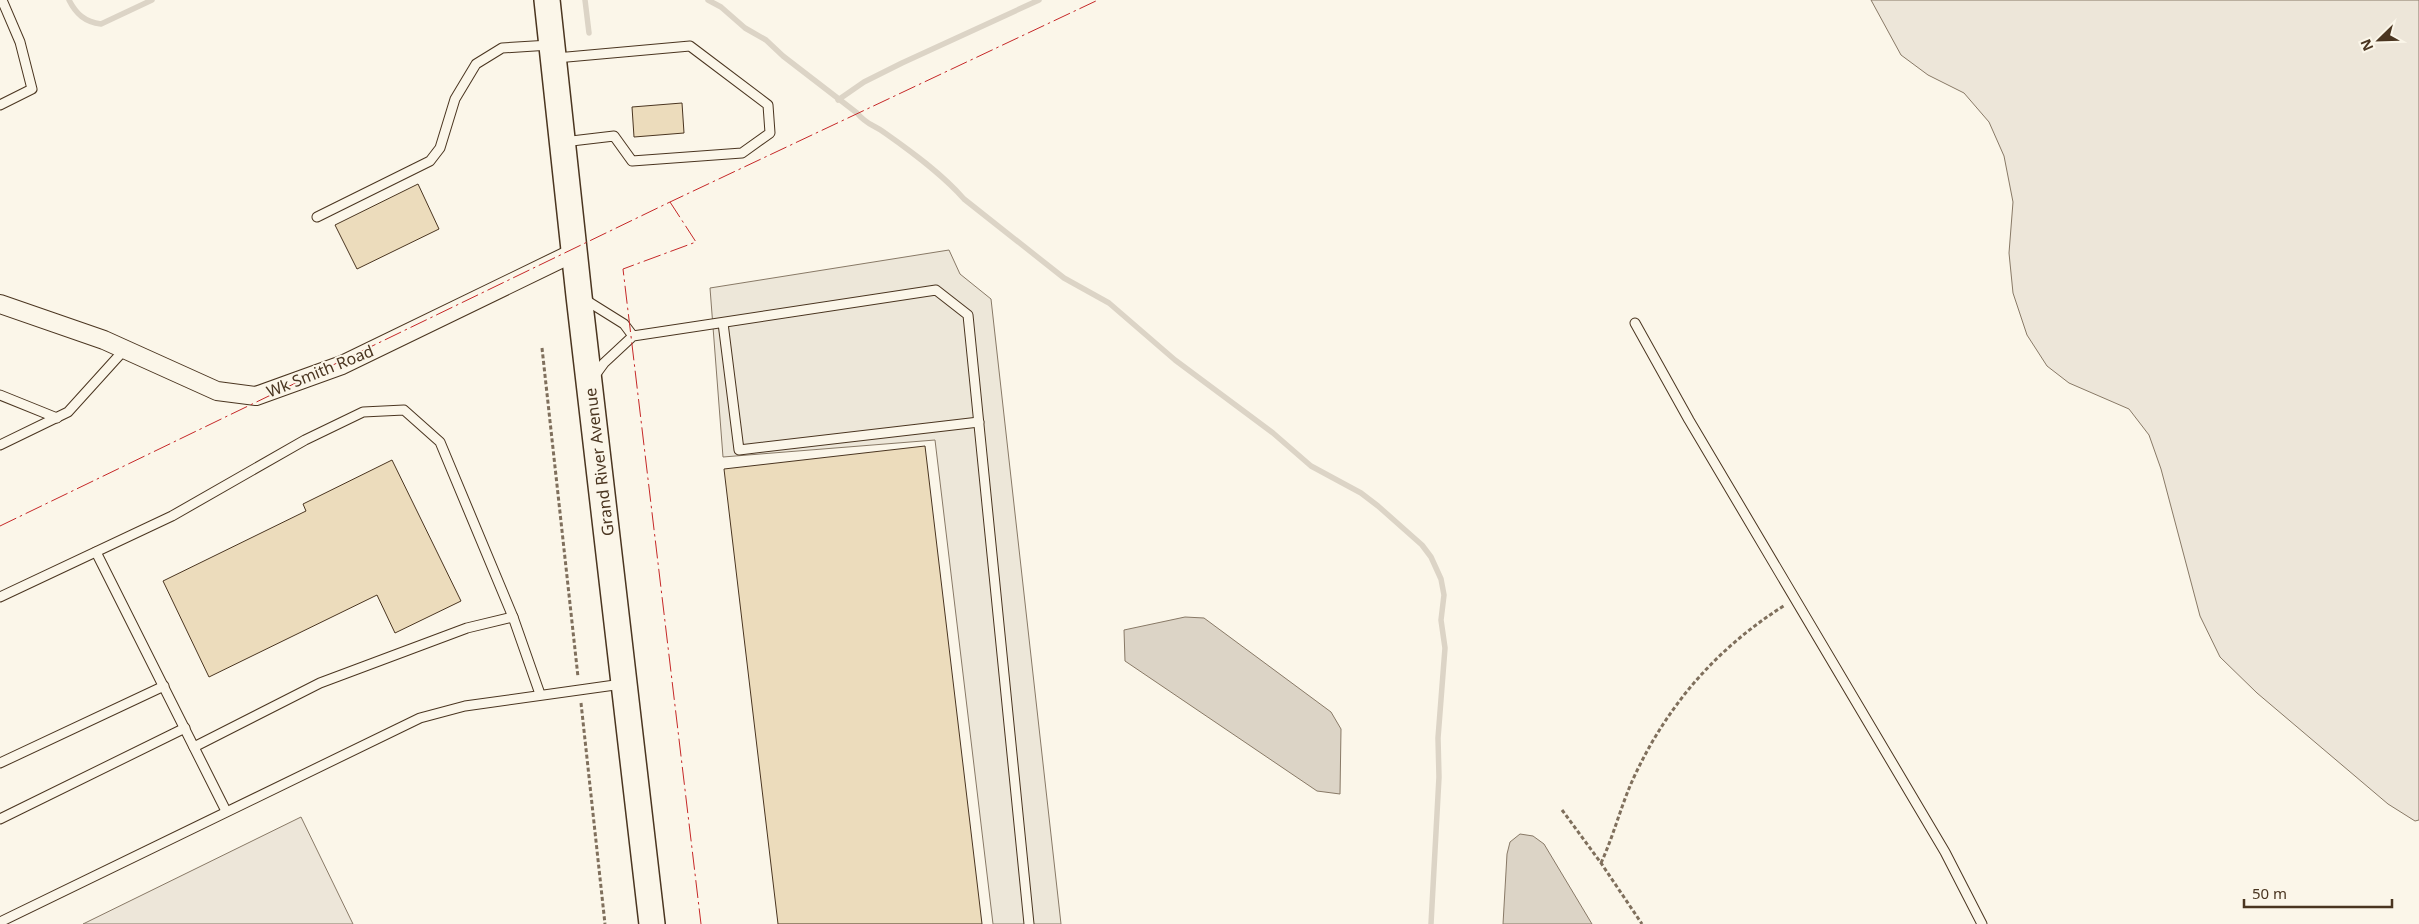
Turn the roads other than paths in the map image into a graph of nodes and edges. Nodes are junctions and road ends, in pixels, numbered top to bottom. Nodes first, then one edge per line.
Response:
1 (2, 0) edge
2 (547, 0) edge
3 (553, 52) junction
4 (0, 105) edge
5 (563, 142) junction
6 (317, 217) dead end
7 (575, 252) junction
8 (578, 296) junction
9 (0, 304) edge
10 (1635, 322) dead end
11 (723, 323) junction
12 (633, 336) junction
13 (125, 349) junction
14 (590, 382) junction
15 (0, 395) edge
16 (57, 418) junction
17 (979, 422) junction
18 (0, 445) edge
19 (96, 552) junction
20 (0, 597) edge
21 (513, 617) junction
22 (624, 684) junction
23 (164, 686) junction
24 (540, 694) junction
25 (185, 728) junction
26 (194, 747) junction
27 (0, 763) edge
28 (226, 811) junction
29 (0, 819) edge
30 (0, 922) edge
31 (652, 924) edge
32 (1029, 924) edge
33 (1982, 924) edge

1 - 4 lane
2 - 3 main road, Grand River Avenue
3 - 5 main road, Grand River Avenue
3 - 5 lane
3 - 6 lane
5 - 7 main road, Grand River Avenue
7 - 8 main road, Grand River Avenue
7 - 13 street, Wk Smith Road
8 - 12 lane
8 - 14 main road, Grand River Avenue
9 - 13 street, Wk Smith Road
10 - 33 lane
11 - 12 lane
11 - 17 lane
11 - 17 lane
12 - 14 lane
13 - 16 lane
14 - 22 main road, Grand River Avenue
15 - 16 lane
16 - 18 lane
17 - 32 lane
19 - 20 lane
19 - 21 lane
19 - 23 lane
21 - 24 lane
21 - 26 lane
22 - 24 lane
22 - 31 main road, Grand River Avenue
23 - 25 lane
23 - 27 lane
24 - 28 lane
25 - 26 lane
25 - 29 lane
26 - 28 lane
28 - 30 lane

